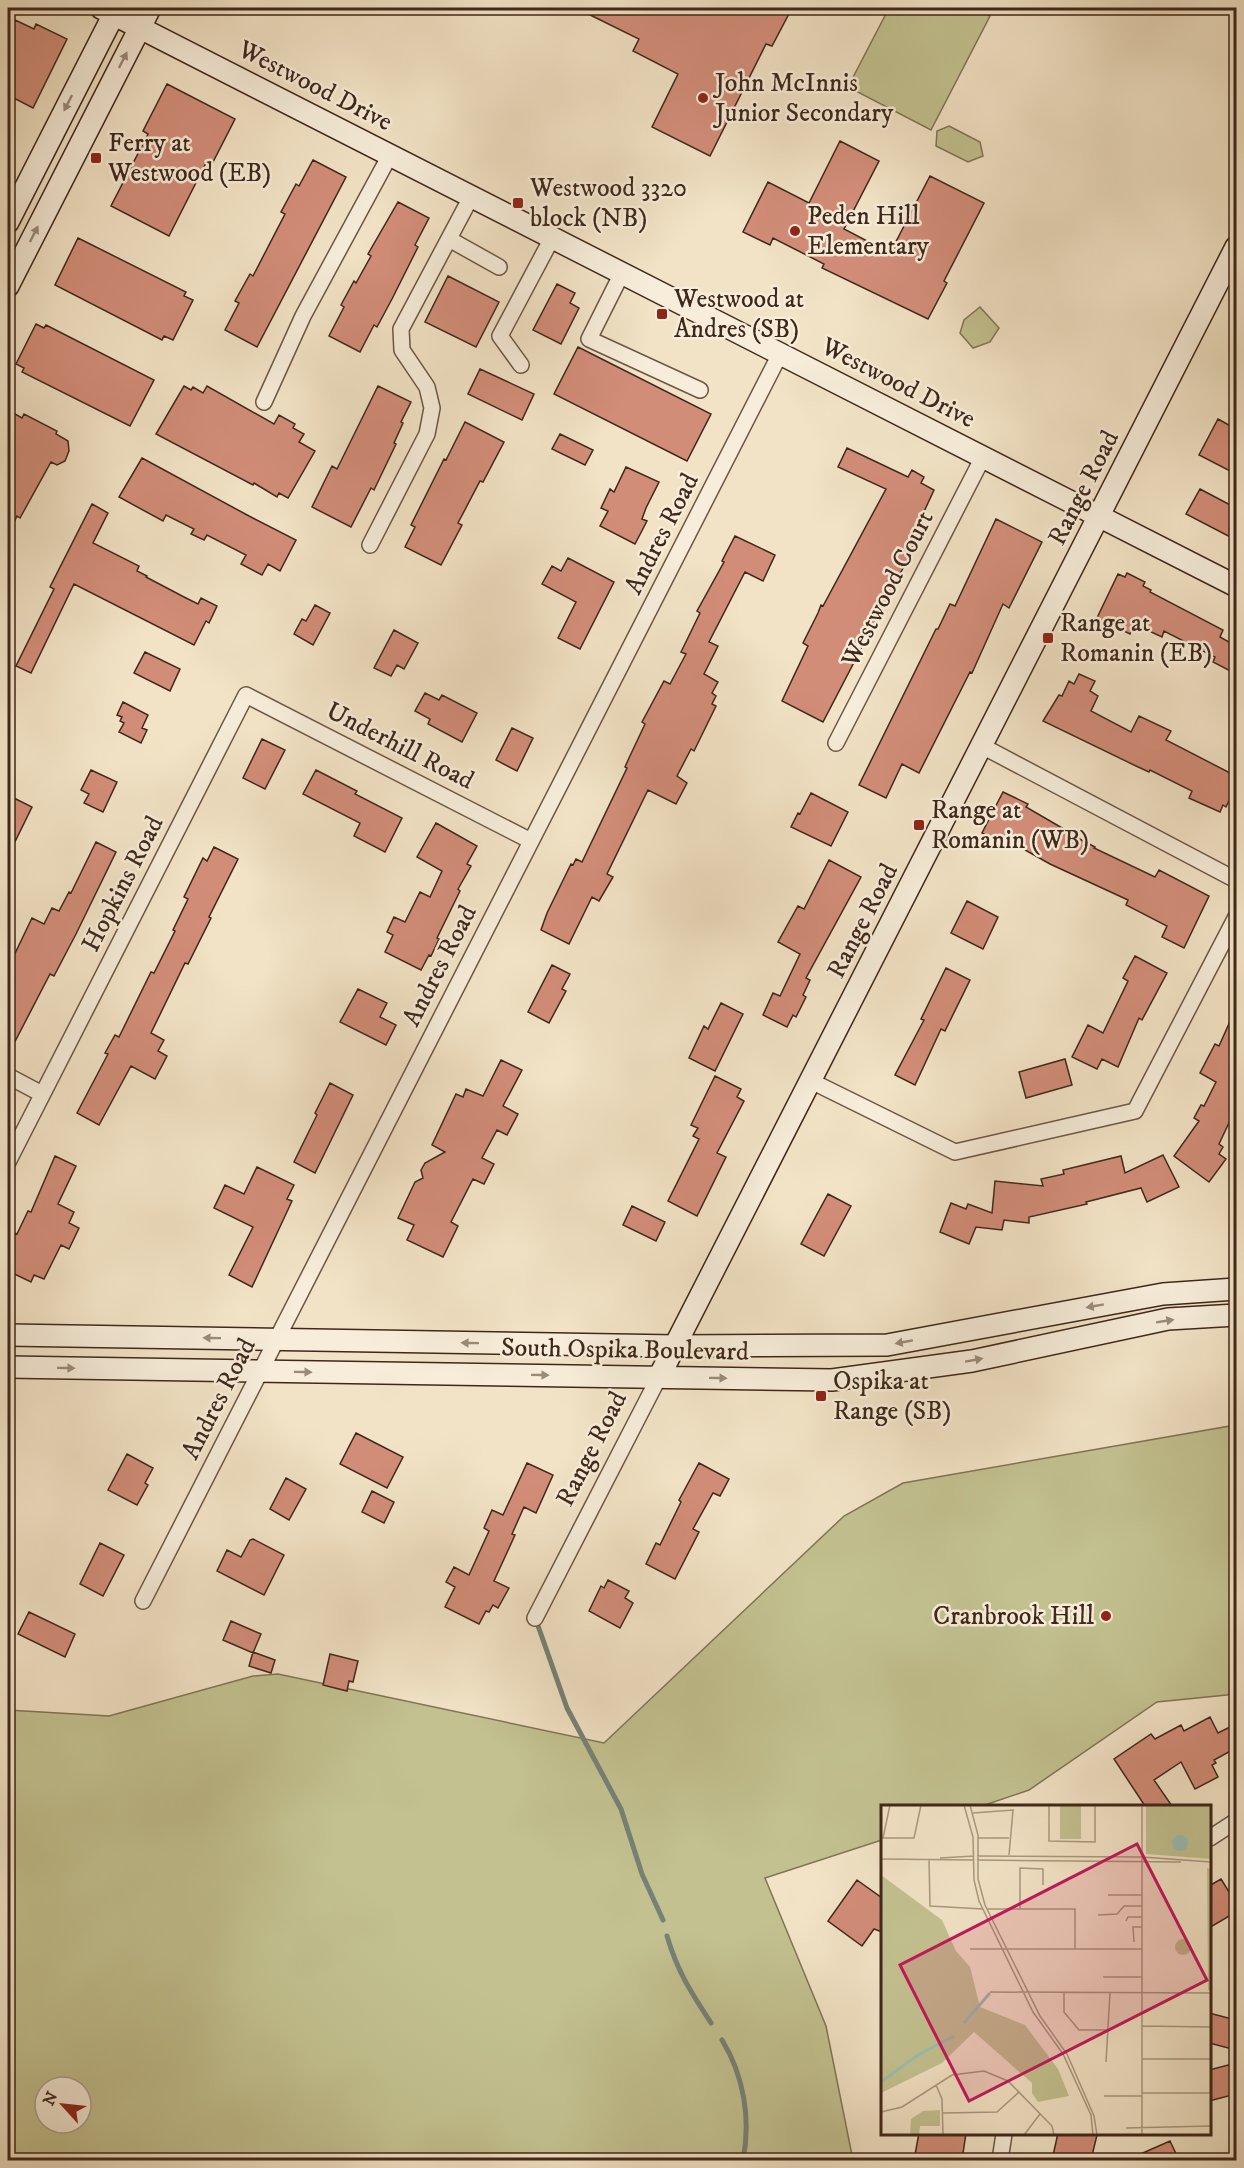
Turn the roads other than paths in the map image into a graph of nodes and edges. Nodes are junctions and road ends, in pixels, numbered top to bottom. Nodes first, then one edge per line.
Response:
1 (150, 8) edge
2 (111, 10) edge
3 (140, 27) junction
4 (390, 155) junction
5 (471, 197) junction
6 (8, 222) edge
7 (552, 238) junction
8 (448, 239) junction
9 (1236, 247) edge
10 (499, 267) dead end
11 (622, 273) junction
12 (8, 286) edge
13 (780, 354) junction
14 (521, 365) dead end
15 (700, 390) dead end
16 (264, 402) dead end
17 (983, 457) junction
18 (1100, 517) junction
19 (370, 545) dead end
20 (1236, 586) edge
21 (246, 695) joint
22 (836, 743) dead end
23 (982, 746) junction
24 (531, 841) junction
25 (1236, 880) edge
26 (1236, 917) edge
27 (8, 1076) edge
28 (811, 1081) junction
29 (42, 1094) junction
30 (8, 1162) edge
31 (1236, 1289) edge
32 (1236, 1315) edge
33 (8, 1335) edge
34 (277, 1339) junction
35 (676, 1346) junction
36 (8, 1366) edge
37 (261, 1371) junction
38 (659, 1377) junction
39 (143, 1601) dead end
40 (535, 1618) dead end
41 (1236, 1821) edge
42 (1211, 1837) edge
43 (1004, 2135) edge
44 (1000, 2160) edge

1 - 3 main road
2 - 3 main road, Westwood Drive
2 -> 6 main road
3 - 4 main road, Westwood Drive
12 -> 3 main road
4 - 5 main road, Westwood Drive
4 - 16 street
5 - 7 main road, Westwood Drive
5 - 8 street
7 - 11 main road, Westwood Drive
7 - 14 street
8 - 10 street
8 - 19 street
9 - 18 main road, Range Road
11 - 13 main road, Westwood Drive
11 - 15 street
13 - 17 main road, Westwood Drive
13 - 24 street, Andres Road
17 - 18 main road, Westwood Drive
17 - 22 street, Westwood Court
18 - 20 main road, Westwood Drive
18 - 23 main road, Range Road
21 - 24 street, Underhill Road
21 - 29 street, Hopkins Road
23 - 25 street
23 - 28 main road, Range Road
24 - 34 street, Andres Road
26 - 28 street
27 - 29 street
28 - 35 main road, Range Road
29 - 30 street, Hopkins Road
31 -> 35 main road, South Ospika Boulevard
38 -> 32 main road, South Ospika Boulevard
34 -> 33 main road, South Ospika Boulevard
35 -> 34 main road, South Ospika Boulevard
34 - 37 street, Andres Road
35 - 38 main road, Range Road
36 -> 37 main road, South Ospika Boulevard
37 -> 38 main road, South Ospika Boulevard
37 - 39 street, Andres Road
38 - 40 street, Range Road
41 - 42 street
43 - 44 street

